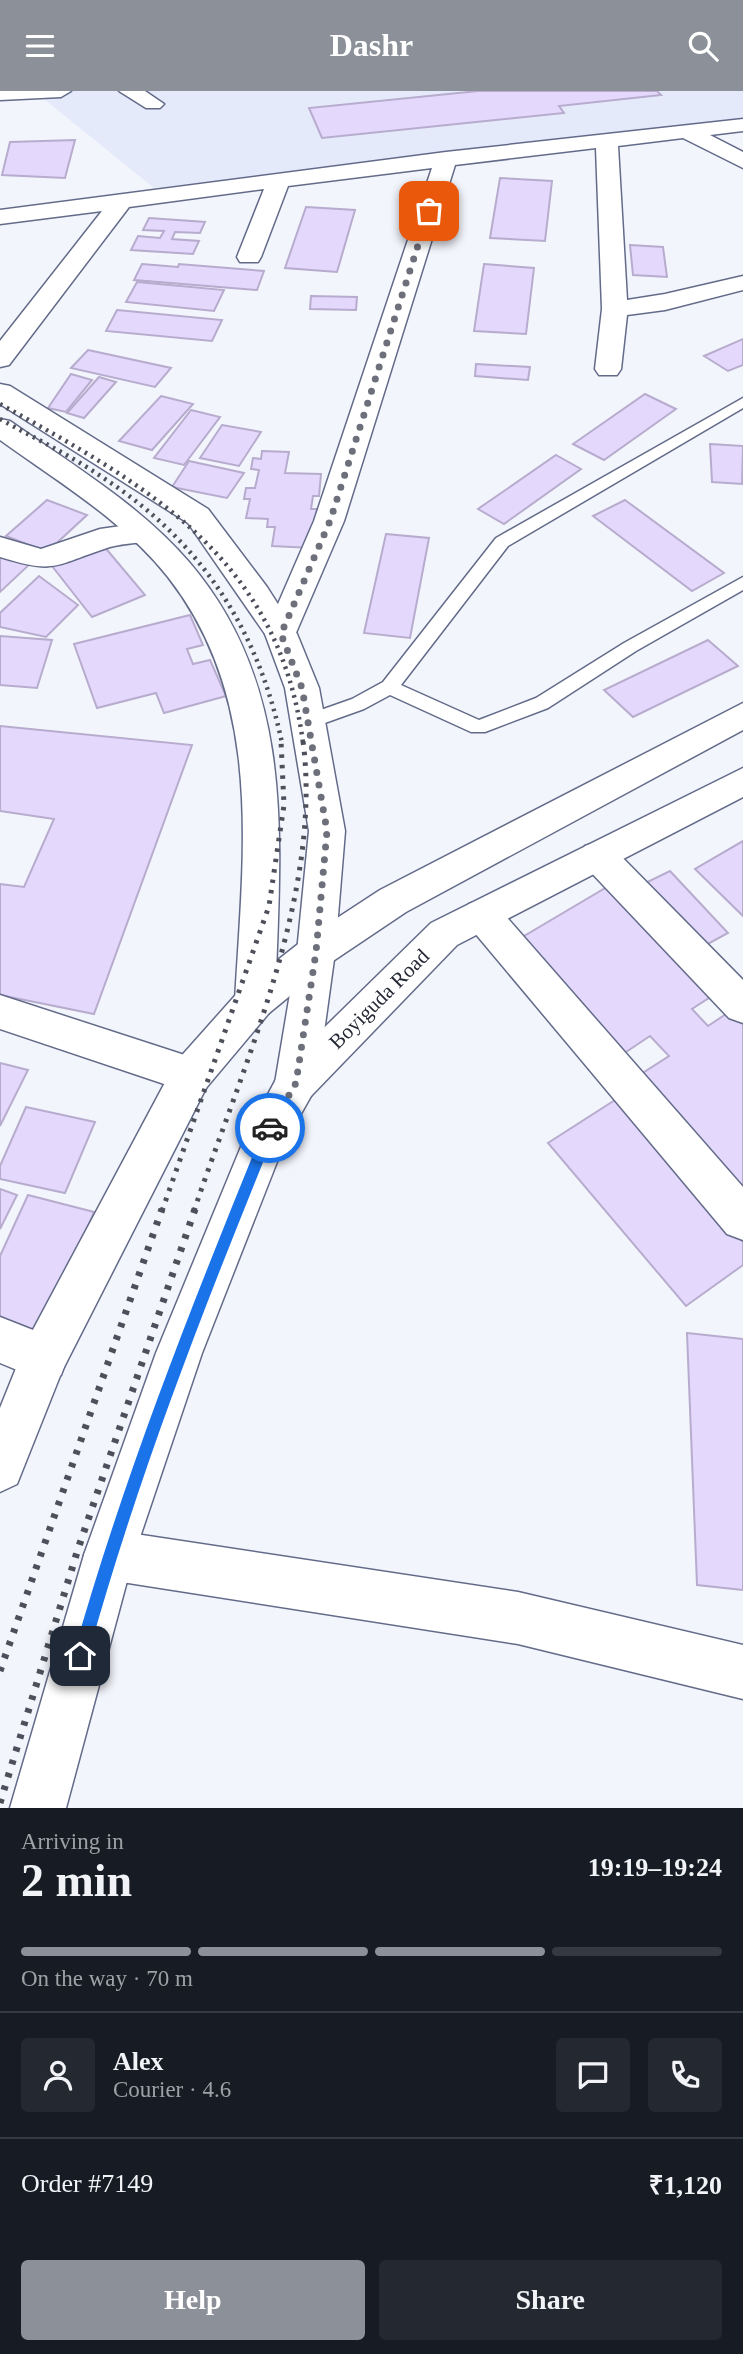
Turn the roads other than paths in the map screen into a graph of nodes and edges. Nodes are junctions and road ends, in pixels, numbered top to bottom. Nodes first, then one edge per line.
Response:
1 (61, 91) edge
2 (129, 91) edge
3 (2, 100) edge
4 (153, 104) dead end
5 (743, 125) edge
6 (687, 132) junction
7 (607, 141) junction
8 (446, 159) junction
9 (743, 161) edge
10 (279, 181) junction
11 (121, 202) junction
12 (0, 217) edge
13 (249, 257) dead end
14 (743, 283) edge
15 (615, 309) junction
16 (0, 359) edge
17 (608, 369) dead end
18 (0, 392) edge
19 (742, 403) edge
20 (0, 427) edge
21 (142, 533) junction
22 (0, 547) edge
23 (743, 583) edge
24 (281, 634) junction
25 (389, 687) junction
26 (743, 715) edge
27 (308, 722) junction
28 (743, 781) edge
29 (598, 856) junction
30 (482, 915) junction
31 (316, 952) junction
32 (255, 1001) junction
33 (743, 1006) edge
34 (0, 1012) edge
35 (191, 1075) junction
36 (296, 1083) junction
37 (743, 1219) edge
38 (0, 1340) edge
39 (44, 1358) junction
40 (0, 1467) edge
41 (109, 1555) junction
42 (743, 1672) edge
43 (38, 1808) edge

1 - 3 street
2 - 4 street
5 - 6 street
6 - 7 street
6 - 9 street
7 - 8 street
7 - 15 street
8 - 10 street
8 - 24 street
10 - 11 street
10 - 13 street
11 - 12 street
11 - 16 street
14 - 15 street
15 - 17 street
18 - 24 street
19 - 25 lane
20 - 21 street
21 - 22 street
21 - 32 street
23 - 25 lane
24 - 27 street
25 - 27 lane
26 - 31 street
27 - 31 street
28 - 29 street, Boyiguda Road
29 - 30 street, Boyiguda Road
29 - 33 street
30 - 36 street, Boyiguda Road
30 - 37 street
31 - 32 street
31 - 36 street
32 - 35 street
34 - 35 street
35 - 39 street
36 - 41 street, Boyiguda Road
38 - 39 street
39 - 40 street
41 - 42 street
41 - 43 street, Boyiguda Road

